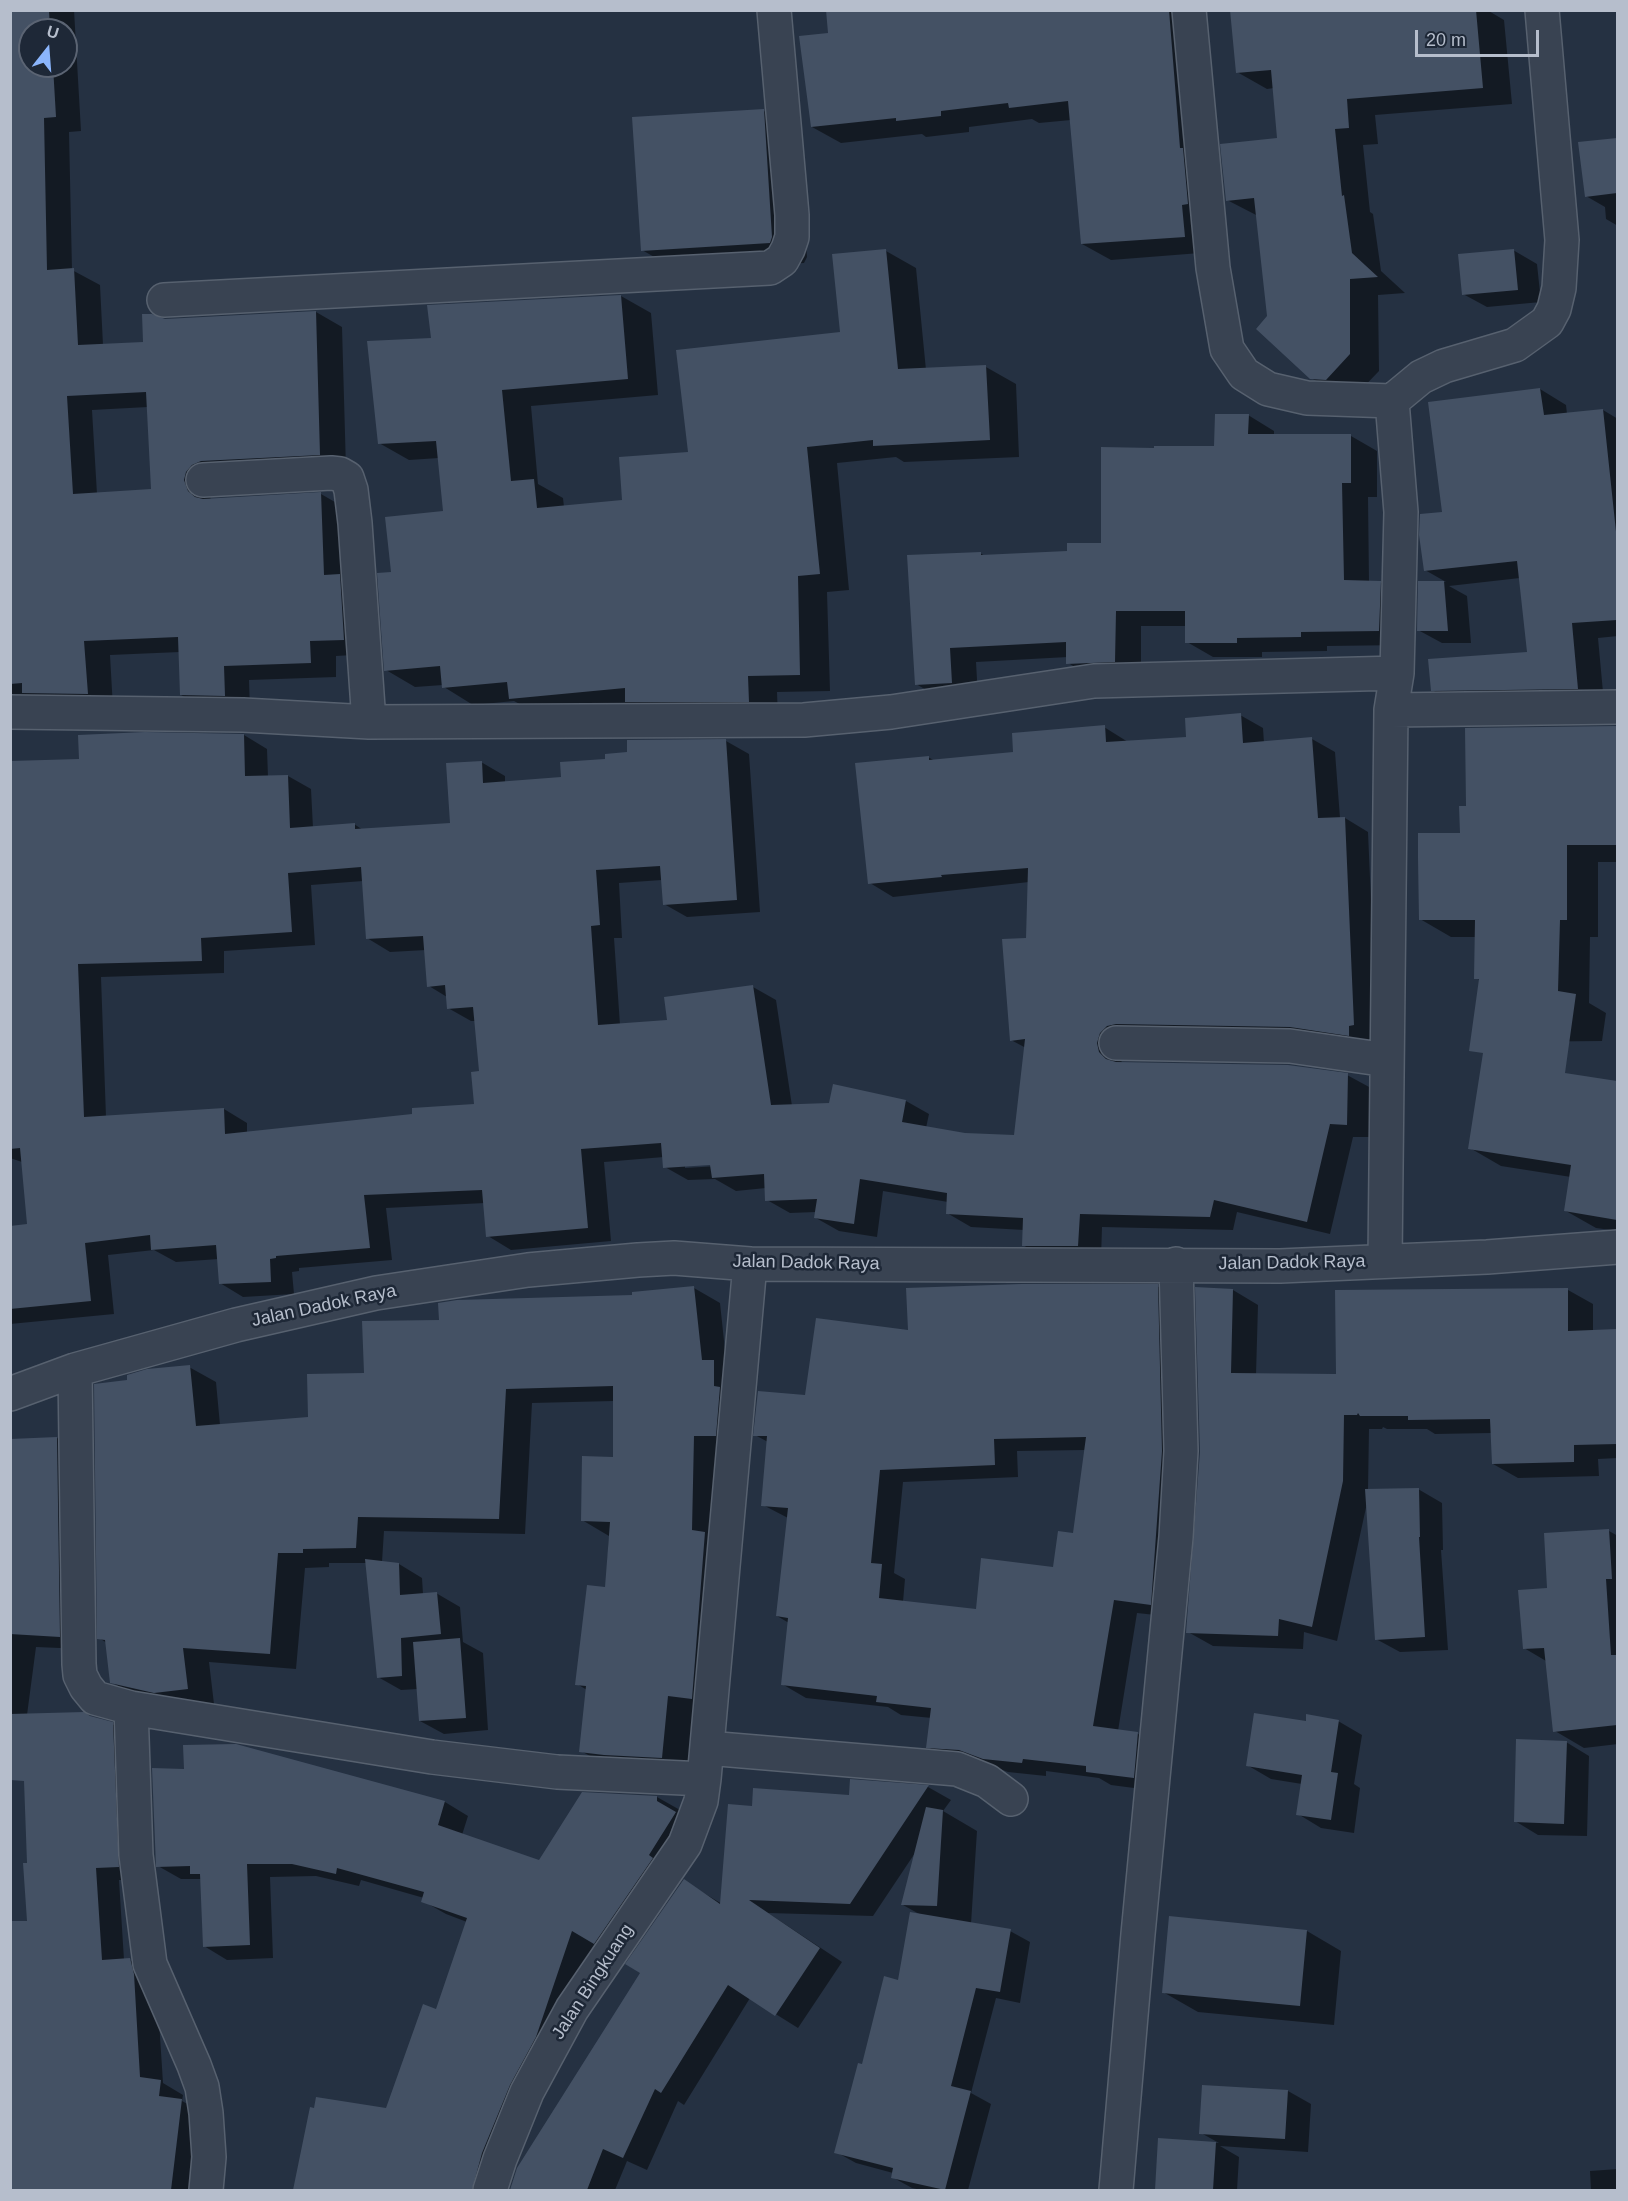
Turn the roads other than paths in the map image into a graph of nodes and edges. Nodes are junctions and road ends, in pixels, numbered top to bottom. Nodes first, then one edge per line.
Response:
1 (774, 10) edge
2 (1189, 10) edge
3 (1542, 10) edge
4 (164, 300) dead end
5 (1392, 401) junction
6 (203, 480) dead end
7 (1397, 673) junction
8 (1617, 707) edge
9 (1391, 710) junction
10 (10, 712) edge
11 (369, 722) junction
12 (1116, 1043) dead end
13 (1388, 1060) junction
14 (1617, 1247) edge
15 (1385, 1260) junction
16 (750, 1264) junction
17 (1176, 1264) junction
18 (75, 1370) junction
19 (10, 1394) edge
20 (130, 1708) junction
21 (705, 1763) junction
22 (1011, 1799) dead end
23 (206, 2190) edge
24 (490, 2190) edge
25 (1116, 2190) edge

1 - 4 street
2 - 5 street
3 - 5 street
5 - 7 street
6 - 11 street
7 - 9 street
7 - 11 street
8 - 9 street
9 - 13 street
10 - 11 street
12 - 13 street
13 - 15 street
14 - 15 street, Jalan Dadok Raya
15 - 17 street, Jalan Dadok Raya
16 - 17 street, Jalan Dadok Raya
16 - 18 street, Jalan Dadok Raya
16 - 21 street, Jalan Bingkuang
17 - 25 street
18 - 19 street, Jalan Dadok Raya
18 - 20 street
20 - 21 street
20 - 23 street
21 - 22 street
21 - 24 street, Jalan Bingkuang

